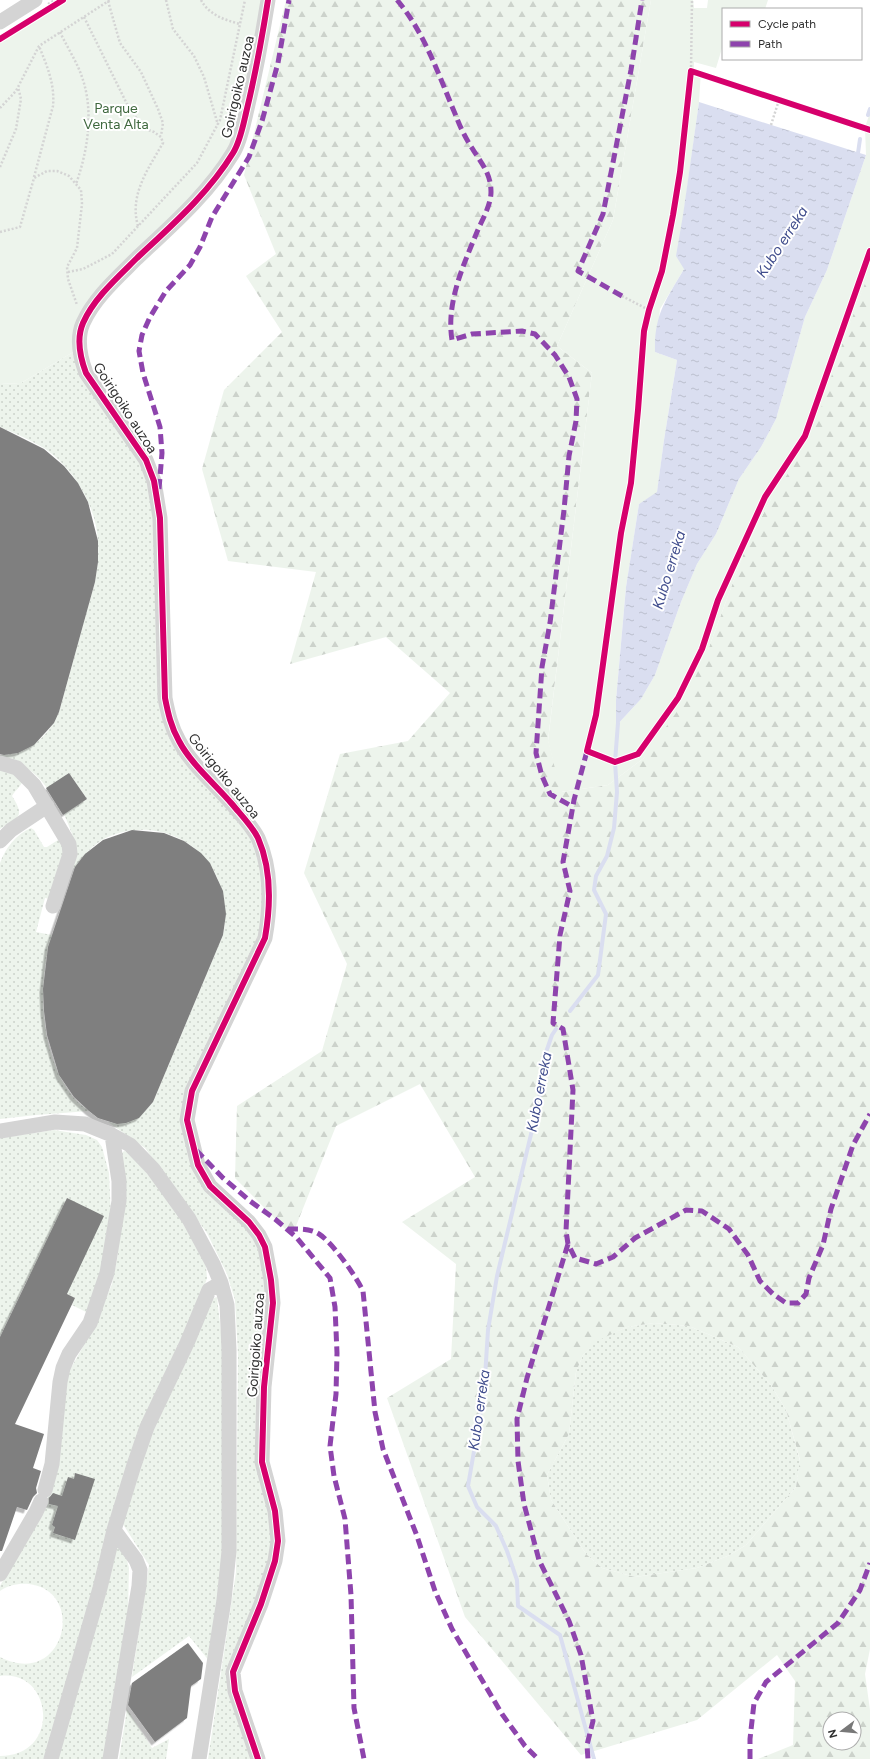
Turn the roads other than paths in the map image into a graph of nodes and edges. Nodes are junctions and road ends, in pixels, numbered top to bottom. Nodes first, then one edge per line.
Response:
1 (268, 0) edge
2 (40, 5) edge
3 (0, 22) edge
4 (0, 762) edge
5 (47, 806) junction
6 (0, 841) edge
7 (53, 906) dead end
8 (0, 1130) edge
9 (112, 1135) junction
10 (221, 1283) junction
11 (114, 1530) junction
12 (0, 1574) edge
13 (51, 1759) edge
14 (110, 1759) edge
15 (199, 1759) edge
16 (258, 1759) edge

1 - 16 street, Goirigoiko auzoa
2 - 3 street
4 - 5 street
5 - 6 street
5 - 7 street
8 - 9 street
9 - 10 street
9 - 12 street
10 - 11 street
10 - 15 street
11 - 13 street
11 - 14 street

